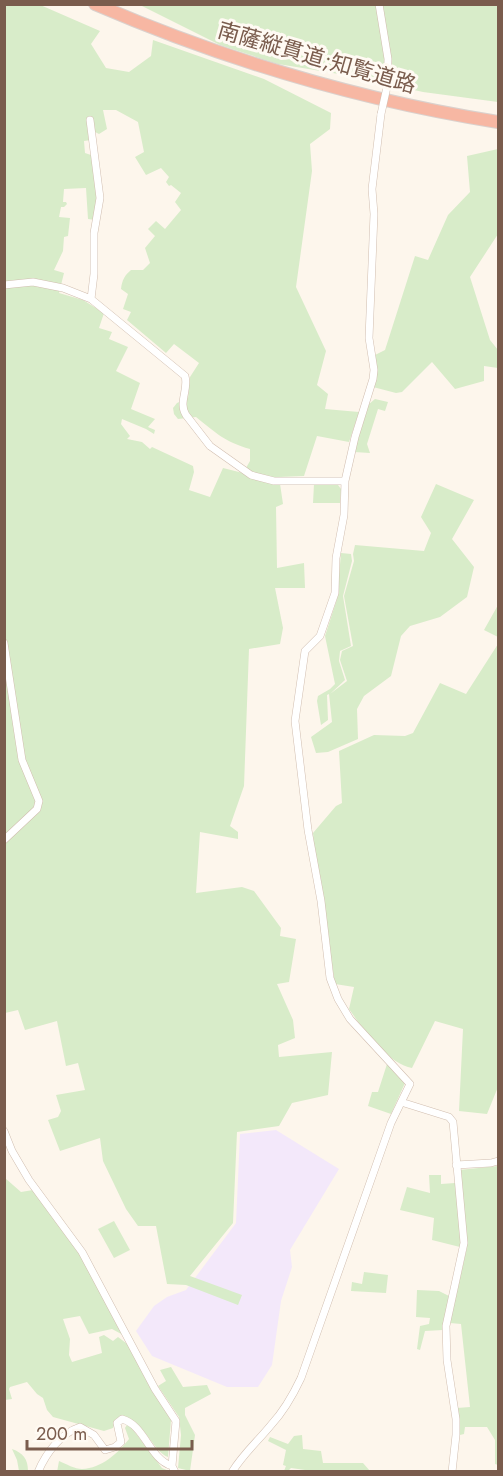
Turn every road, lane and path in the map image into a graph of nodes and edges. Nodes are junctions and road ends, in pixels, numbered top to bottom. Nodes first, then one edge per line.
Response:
1 (86, 4) edge
2 (95, 4) edge
3 (103, 4) edge
4 (379, 4) edge
5 (128, 18) junction
6 (90, 120) dead end
7 (498, 122) edge
8 (4, 285) edge
9 (91, 299) junction
10 (345, 481) junction
11 (4, 643) edge
12 (4, 840) edge
13 (402, 1102) junction
14 (4, 1131) edge
15 (8, 1152) edge
16 (498, 1161) edge
17 (456, 1165) junction
18 (174, 1469) edge
19 (38, 1472) edge
20 (232, 1472) edge
21 (452, 1472) edge

1 - 5 highway
2 - 5 highway, 南薩縦貫道;知覧道路
3 - 5 highway
4 - 10 street, bridge
5 - 7 highway, 南薩縦貫道;知覧道路
6 - 9 street
8 - 9 street
9 - 10 street
10 - 13 street
11 - 12 street
13 - 17 street
13 - 20 street
14 - 15 street
15 - 18 street
16 - 17 street
17 - 21 street
18 - 19 street

